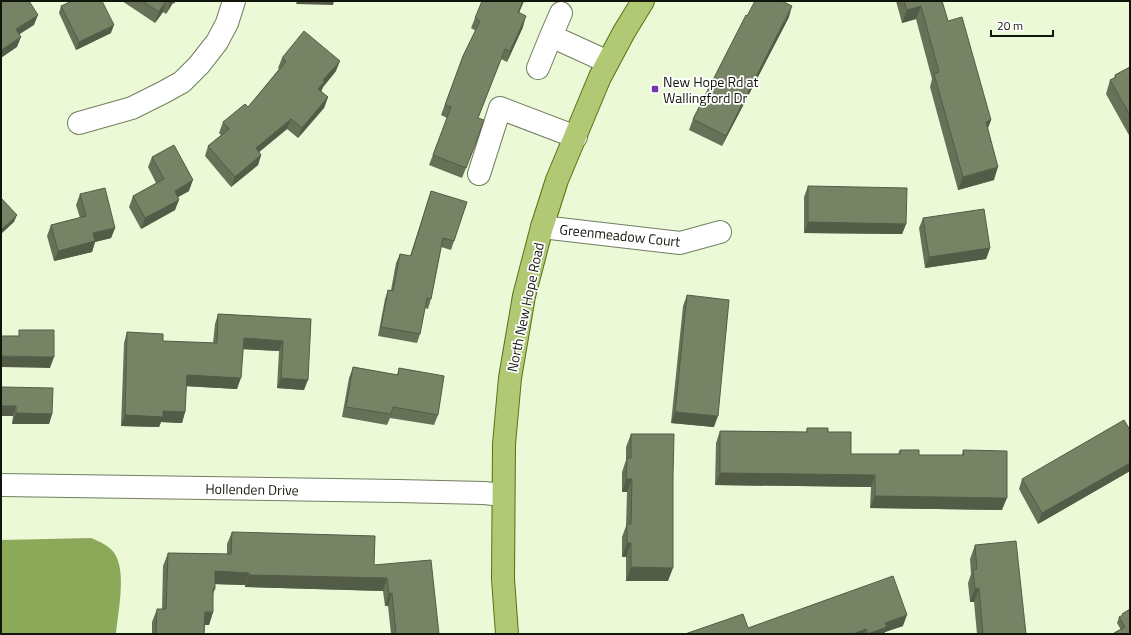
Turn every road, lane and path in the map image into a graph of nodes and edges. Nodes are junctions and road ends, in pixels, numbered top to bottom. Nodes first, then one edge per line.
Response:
1 (234, 1) edge
2 (643, 1) edge
3 (561, 13) dead end
4 (551, 36) junction
5 (608, 62) junction
6 (538, 68) dead end
7 (79, 123) dead end
8 (576, 137) junction
9 (479, 174) dead end
10 (542, 227) junction
11 (720, 232) dead end
12 (1, 485) edge
13 (503, 495) junction
14 (507, 634) edge

1 - 7 street
2 - 5 main road, North New Hope Road
3 - 4 street
4 - 5 street
4 - 6 street
5 - 8 main road, North New Hope Road
8 - 9 street
8 - 10 main road, North New Hope Road
10 - 11 street, Greenmeadow Court
10 - 13 main road, North New Hope Road
12 - 13 street, Hollenden Drive
13 - 14 main road, North New Hope Road

